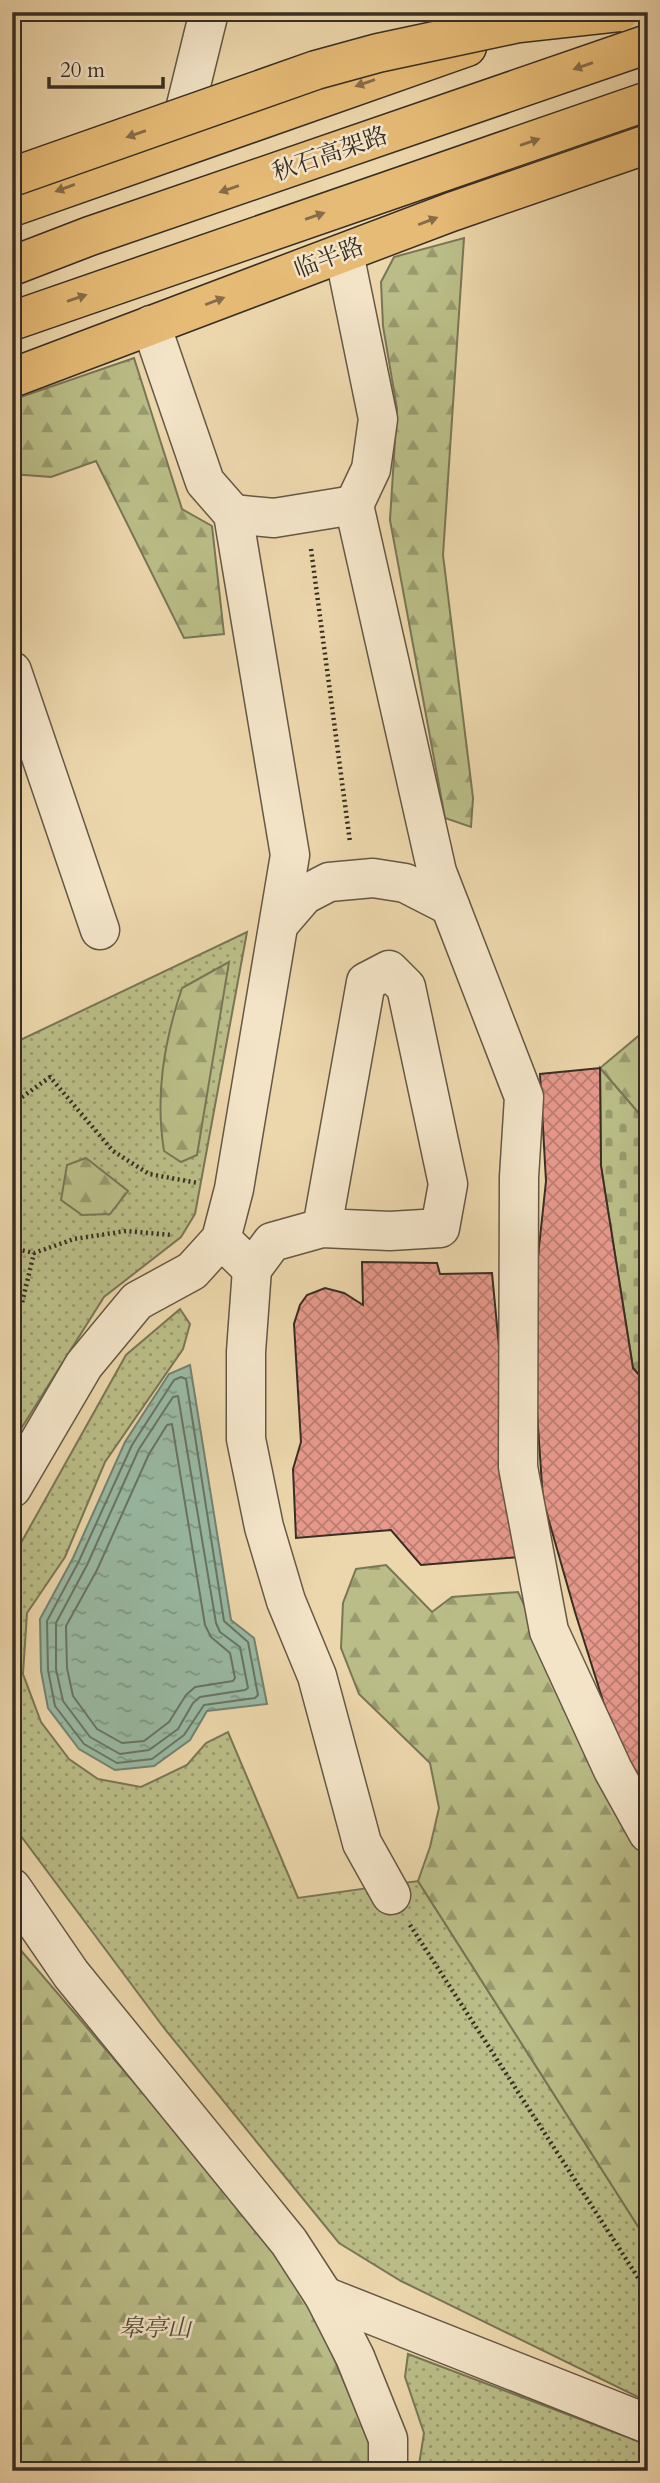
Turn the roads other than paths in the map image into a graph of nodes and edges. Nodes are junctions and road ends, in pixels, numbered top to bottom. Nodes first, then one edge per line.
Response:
1 (209, 12) edge
2 (569, 12) edge
3 (619, 12) edge
4 (648, 44) edge
5 (648, 101) edge
6 (648, 144) edge
7 (176, 148) junction
8 (12, 177) edge
9 (12, 207) edge
10 (344, 253) junction
11 (12, 266) edge
12 (12, 321) edge
13 (151, 325) junction
14 (12, 378) edge
15 (354, 505) junction
16 (233, 514) junction
17 (12, 671) edge
18 (450, 906) junction
19 (279, 924) junction
20 (100, 930) dead end
21 (322, 1228) junction
22 (221, 1239) junction
23 (252, 1269) junction
24 (12, 1488) edge
25 (648, 1833) edge
26 (12, 1888) edge
27 (391, 1895) road end
28 (324, 2296) junction
29 (648, 2424) edge
30 (388, 2471) edge

1 - 7 street
2 -> 7 main road
3 -> 8 main road, bridge
4 -> 11 main road, 秋石高架路
12 -> 5 main road
10 -> 6 main road, 临半路
7 -> 9 main road
13 -> 10 main road, 临半路
10 - 15 street
13 - 14 main road, 临半路
13 - 16 street
15 - 16 street
15 - 18 street
16 - 19 street
17 - 20 street
18 - 19 street
18 - 25 street
19 - 22 street
21 - 21 street
21 - 23 street
22 - 23 street
22 - 24 street
23 - 27 street
26 - 28 street
28 - 29 street
28 - 30 street

